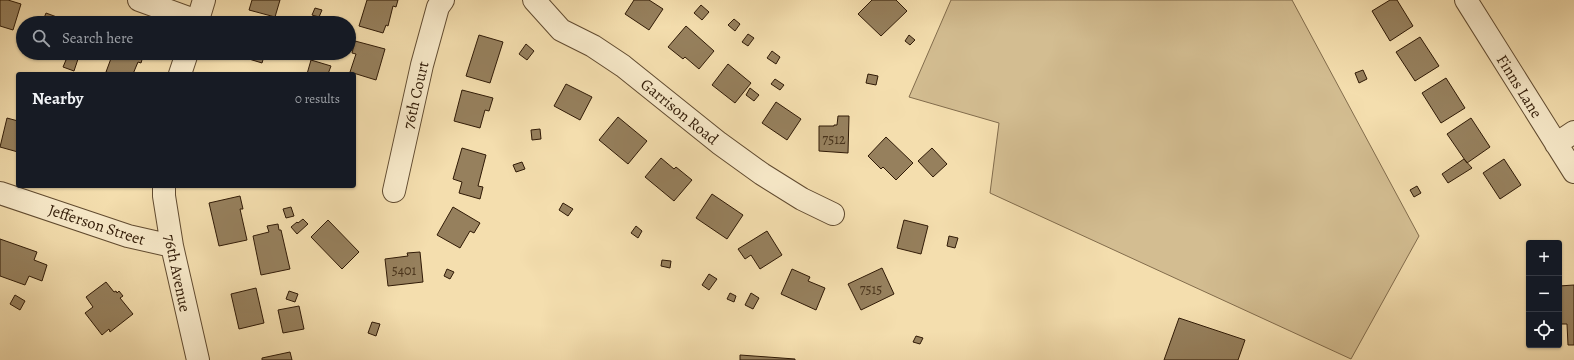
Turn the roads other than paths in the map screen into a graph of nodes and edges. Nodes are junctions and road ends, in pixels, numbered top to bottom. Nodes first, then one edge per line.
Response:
1 (139, 0) edge
2 (204, 0) edge
3 (443, 0) edge
4 (534, 0) edge
5 (1466, 0) edge
6 (181, 16) edge
7 (199, 16) edge
8 (185, 60) edge
9 (181, 72) edge
10 (1565, 138) edge
11 (1574, 172) edge
12 (164, 188) edge
13 (394, 191) dead end
14 (0, 193) edge
15 (833, 214) dead end
16 (172, 246) junction
17 (198, 360) edge

1 - 6 street
2 - 7 street
3 - 13 street, 76th Court
4 - 15 street, Garrison Road
5 - 10 street, Finns Lane
8 - 9 street
10 - 11 street, Finns Lane
12 - 16 street, 76th Avenue
14 - 16 street, Jefferson Street
16 - 17 street, 76th Avenue

